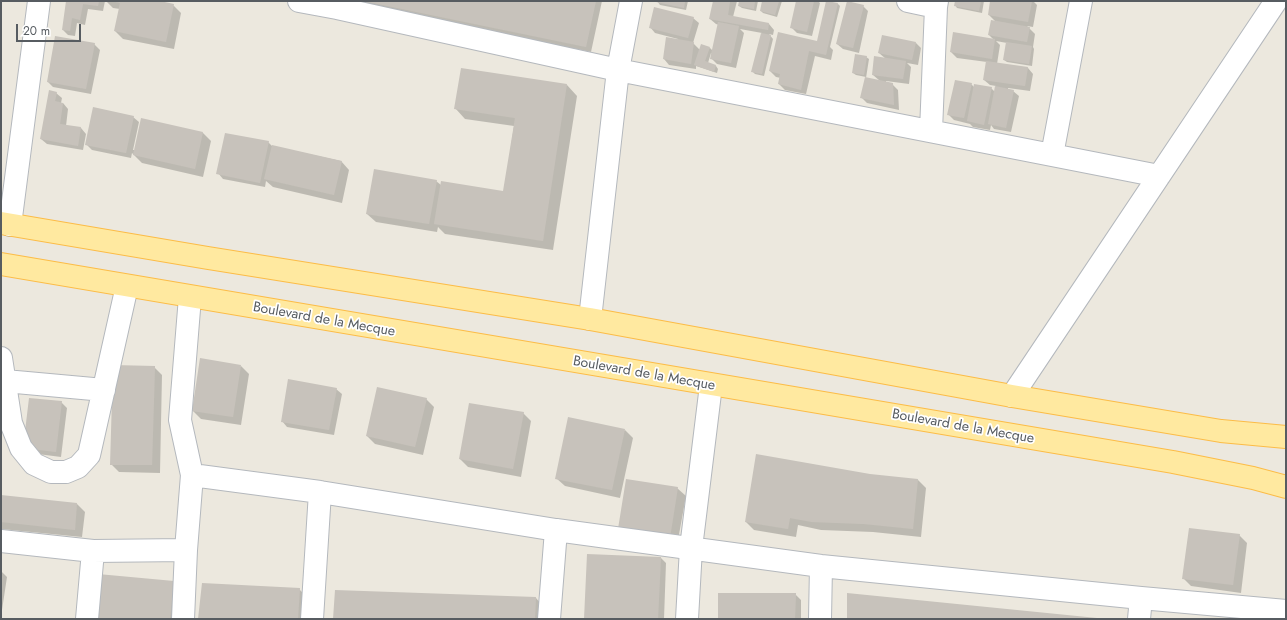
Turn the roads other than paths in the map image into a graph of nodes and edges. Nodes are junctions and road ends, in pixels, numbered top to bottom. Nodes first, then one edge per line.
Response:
1 (39, 1) edge
2 (300, 1) edge
3 (631, 1) edge
4 (908, 1) edge
5 (1081, 1) edge
6 (1276, 1) edge
7 (338, 4) edge
8 (936, 4) edge
9 (618, 70) junction
10 (931, 131) junction
11 (1052, 155) junction
12 (1158, 176) junction
13 (6, 224) edge
14 (1, 264) edge
15 (127, 286) junction
16 (190, 297) junction
17 (590, 319) junction
18 (1, 358) edge
19 (5, 381) junction
20 (711, 385) junction
21 (104, 390) junction
22 (1012, 396) junction
23 (1286, 438) edge
24 (192, 475) junction
25 (1286, 486) edge
26 (320, 492) junction
27 (556, 530) junction
28 (1, 542) edge
29 (691, 548) junction
30 (186, 550) junction
31 (93, 552) junction
32 (820, 566) junction
33 (1140, 609) edge
34 (1286, 610) edge
35 (87, 619) edge
36 (183, 619) edge
37 (312, 619) edge
38 (549, 619) edge
39 (687, 619) edge
40 (820, 619) edge

1 - 13 street
2 - 7 street
3 - 9 street
4 - 8 street
5 - 11 street
6 - 12 street
7 - 9 street
8 - 10 street
9 - 10 street
9 - 17 street
10 - 11 street
11 - 12 street
12 - 22 street
13 - 17 main road
14 - 15 main road, Boulevard de la Mecque
15 - 16 main road, Boulevard de la Mecque
15 - 21 street
16 - 20 main road, Boulevard de la Mecque
16 - 24 street
17 - 22 main road
18 - 19 street
19 - 21 street
19 - 21 street
20 - 25 main road, Boulevard de la Mecque
20 - 29 street
22 - 23 main road
24 - 26 street
24 - 30 street
26 - 27 street
26 - 37 street
27 - 29 street
27 - 38 street
28 - 31 street
29 - 32 street
29 - 39 street
30 - 31 street
30 - 36 street
31 - 35 street
32 - 33 street
32 - 40 street
33 - 34 street

